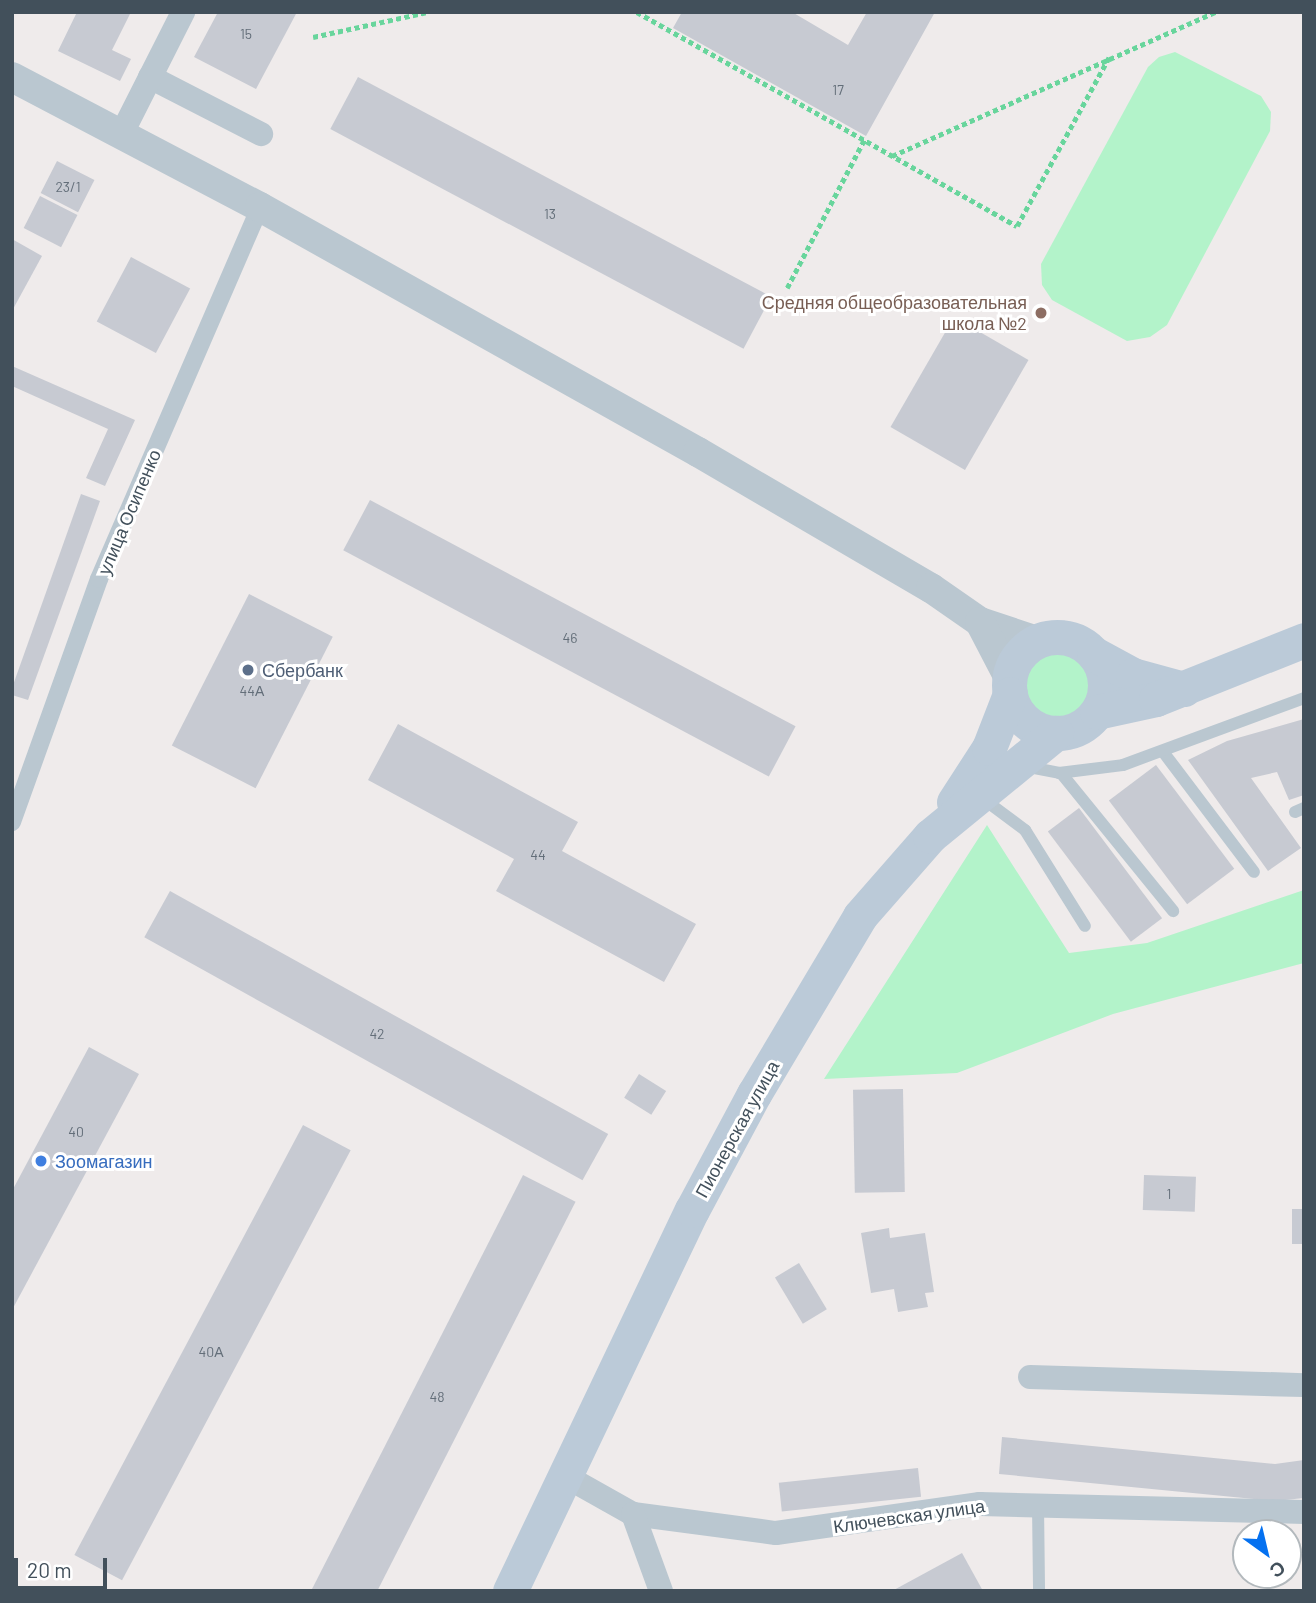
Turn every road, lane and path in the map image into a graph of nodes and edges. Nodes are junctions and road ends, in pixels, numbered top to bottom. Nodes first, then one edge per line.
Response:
1 (183, 12) edge
2 (428, 12) edge
3 (637, 12) edge
4 (1216, 12) edge
5 (313, 37) dead end
6 (1109, 57) junction
7 (12, 77) edge
8 (150, 77) junction
9 (261, 134) dead end
10 (121, 135) junction
11 (864, 140) junction
12 (892, 156) junction
13 (260, 207) junction
14 (787, 288) dead end
15 (980, 622) junction
16 (1304, 640) edge
17 (1037, 641) junction
18 (1094, 654) junction
19 (1010, 686) junction
20 (1185, 689) junction
21 (1304, 698) edge
22 (1097, 712) junction
23 (1056, 733) junction
24 (1164, 753) junction
25 (1016, 765) junction
26 (1061, 772) junction
27 (979, 795) junction
28 (12, 822) edge
29 (930, 836) junction
30 (1254, 872) dead end
31 (1173, 911) dead end
32 (1085, 926) dead end
33 (1030, 1377) dead end
34 (1304, 1385) edge
35 (567, 1477) junction
36 (1038, 1505) junction
37 (1304, 1512) edge
38 (633, 1514) junction
39 (510, 1591) edge
40 (661, 1591) edge
41 (1039, 1591) edge

1 - 8 street
2 - 5 path
3 - 11 path
4 - 6 path
6 - 12 path
6 - 12 path
7 - 10 street
8 - 9 street
8 - 10 street
10 - 13 street
11 - 12 path
11 - 14 path
13 - 15 street
13 - 28 street, улица Осипенко
15 - 17 street
15 - 19 street
16 - 20 main road
17 - 18 main road
17 - 19 main road
18 - 20 main road
18 - 22 main road
19 - 23 main road
19 - 29 main road
20 - 22 main road
21 - 24 lane
22 - 23 main road
23 - 25 main road, Пионерская улица
24 - 26 lane
24 - 30 lane
25 - 26 lane
25 - 27 main road, Пионерская улица
26 - 31 lane
27 - 29 main road, Пионерская улица
27 - 32 lane
29 - 35 main road, Пионерская улица
33 - 34 street
35 - 38 street, Ключевская улица
35 - 39 main road, Пионерская улица
36 - 37 street, Ключевская улица
36 - 38 street, Ключевская улица
36 - 41 lane
38 - 40 street

